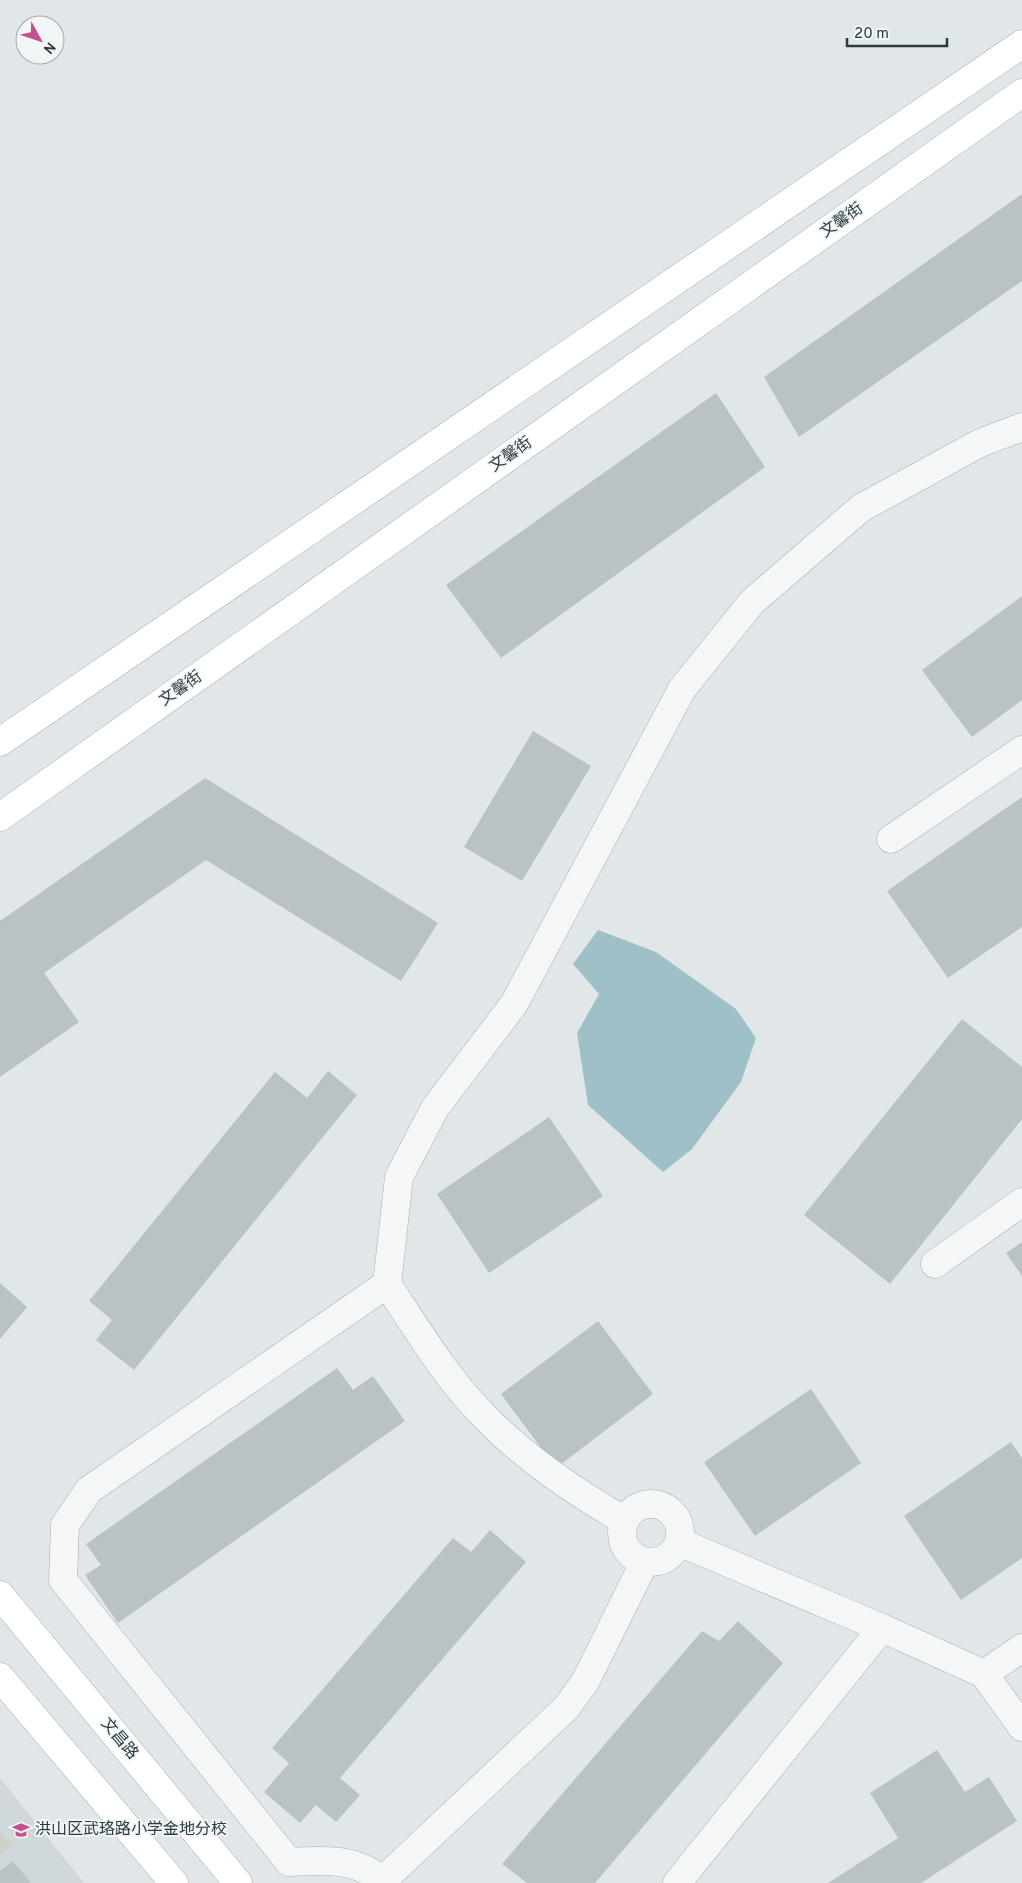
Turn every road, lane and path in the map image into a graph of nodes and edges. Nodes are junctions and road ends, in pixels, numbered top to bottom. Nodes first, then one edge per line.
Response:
1 (1022, 44) edge
2 (1022, 93) edge
3 (1022, 427) edge
4 (0, 742) edge
5 (1022, 750) edge
6 (0, 817) edge
7 (890, 839) dead end
8 (1022, 1202) edge
9 (935, 1264) dead end
10 (387, 1284) junction
11 (625, 1521) junction
12 (679, 1542) junction
13 (646, 1561) junction
14 (0, 1595) edge
15 (882, 1628) junction
16 (1022, 1648) edge
17 (984, 1674) junction
18 (0, 1677) edge
19 (1022, 1727) edge
20 (174, 1883) edge
21 (238, 1883) edge
22 (382, 1883) edge
23 (678, 1883) edge

1 - 4 main road
2 - 6 main road, 文馨街
3 - 10 street
5 - 7 street
8 - 9 street
10 - 11 street
10 - 22 street
11 - 12 street
11 - 13 street
12 - 13 street
12 - 15 street
13 - 22 street
14 - 21 main road, 文昌路
15 - 17 street
15 - 23 street
16 - 17 street
17 - 19 street
18 - 20 main road

